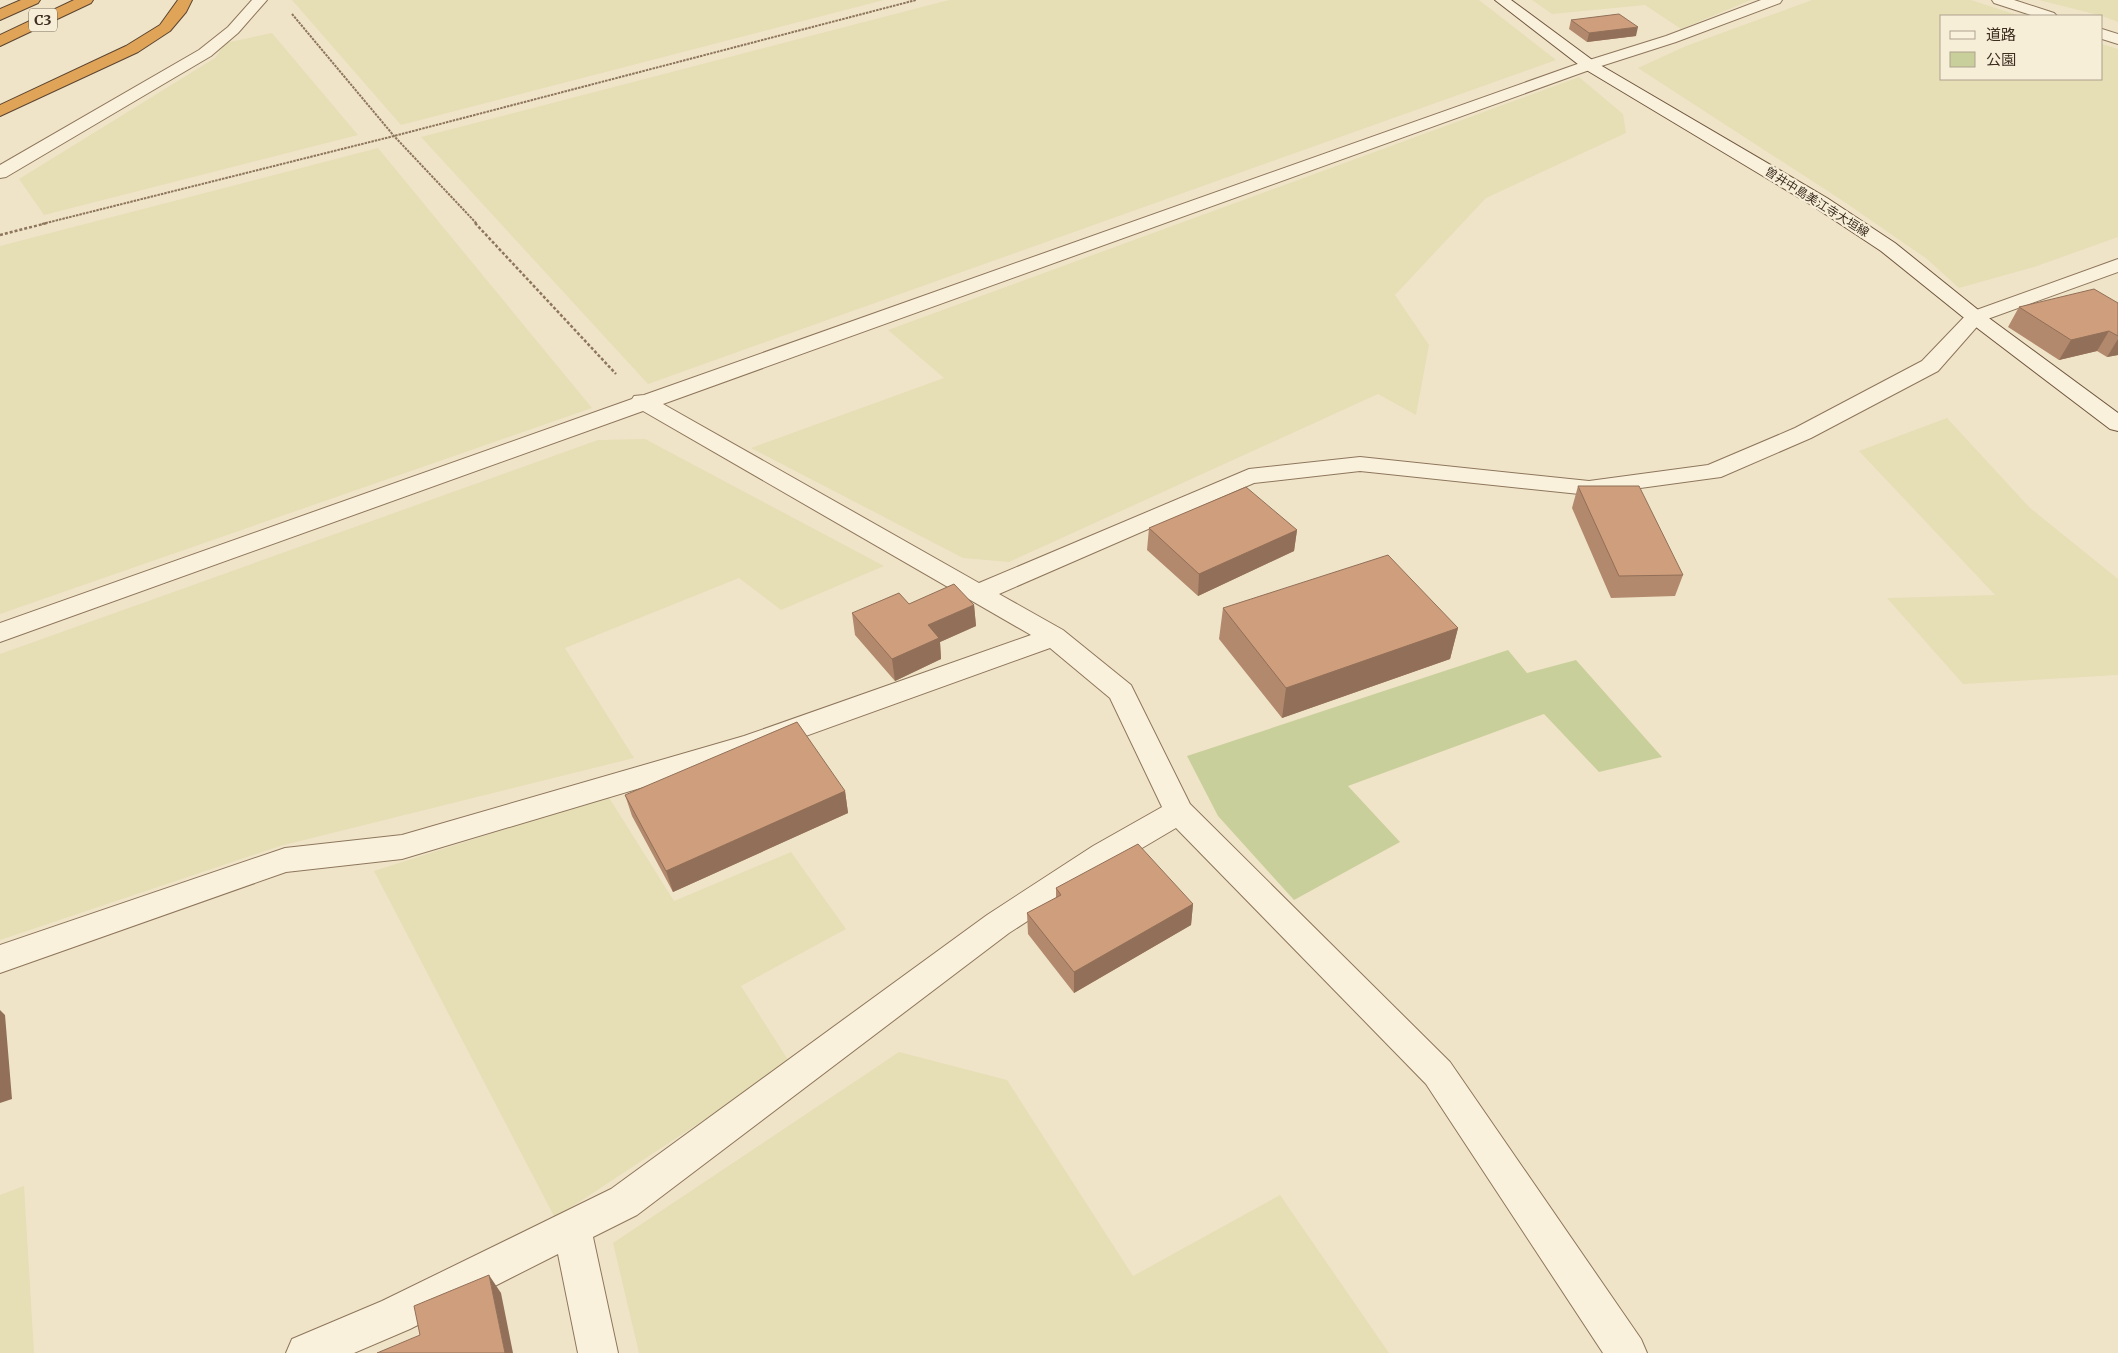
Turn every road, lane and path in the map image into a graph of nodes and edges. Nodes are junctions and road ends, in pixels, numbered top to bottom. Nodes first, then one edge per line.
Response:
1 (33, 0) edge
2 (86, 0) edge
3 (185, 0) edge
4 (260, 0) edge
5 (916, 0) edge
6 (1502, 0) edge
7 (1775, 0) edge
8 (1999, 0) edge
9 (287, 9) dead end
10 (0, 15) edge
11 (2046, 15) edge
12 (2103, 34) edge
13 (2118, 39) edge
14 (0, 41) edge
15 (1588, 65) junction
16 (0, 111) edge
17 (394, 136) junction
18 (0, 173) edge
19 (0, 235) edge
20 (2118, 265) edge
21 (1975, 317) junction
22 (642, 401) junction
23 (2118, 424) edge
24 (980, 593) junction
25 (0, 632) edge
26 (1054, 637) junction
27 (1179, 812) junction
28 (0, 959) edge
29 (572, 1228) junction
30 (306, 1353) edge
31 (598, 1353) edge
32 (1627, 1353) edge

1 - 10 highway, C3
2 - 14 highway, C3
3 - 16 highway
4 - 18 street
5 - 17 path
6 - 15 street, 曽井中島美江寺大垣線
7 - 15 street
8 - 11 street
9 - 17 path
12 - 13 street
15 - 21 street, 曽井中島美江寺大垣線
15 - 22 street
17 - 19 path
17 - 22 path
20 - 21 street
21 - 23 street, 曽井中島美江寺大垣線
21 - 24 street
22 - 24 street
22 - 25 street
24 - 26 street
26 - 27 street
26 - 28 street
27 - 29 street
27 - 32 street
29 - 30 street
29 - 31 street

